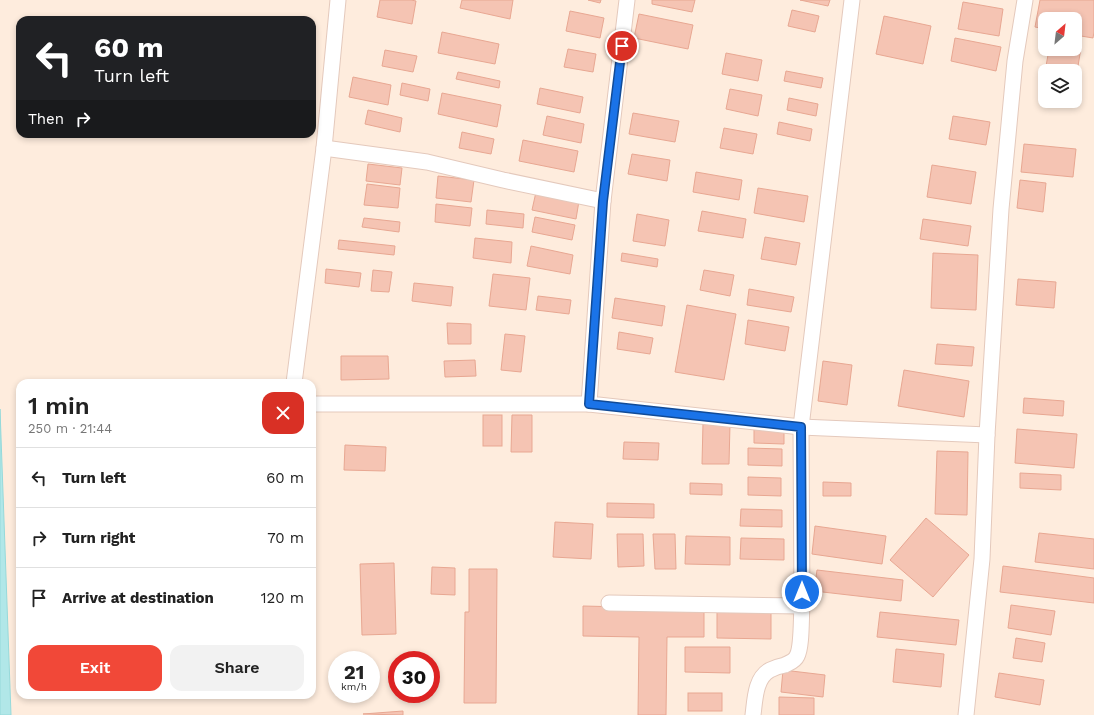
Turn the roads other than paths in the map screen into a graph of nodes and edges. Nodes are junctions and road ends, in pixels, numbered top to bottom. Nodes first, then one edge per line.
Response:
1 (338, 0) edge
2 (627, 0) edge
3 (852, 0) edge
4 (1025, 0) edge
5 (324, 148) junction
6 (603, 201) junction
7 (295, 379) edge
8 (316, 404) edge
9 (589, 404) junction
10 (801, 427) junction
11 (987, 434) junction
12 (609, 603) dead end
13 (802, 606) junction
14 (753, 715) edge
15 (966, 715) edge

1 - 5 street
2 - 6 street
3 - 10 street
4 - 11 street
5 - 6 street
5 - 7 street
6 - 9 street
8 - 9 street
9 - 10 street
10 - 11 street
10 - 13 street
11 - 15 street
12 - 13 street
13 - 14 street

